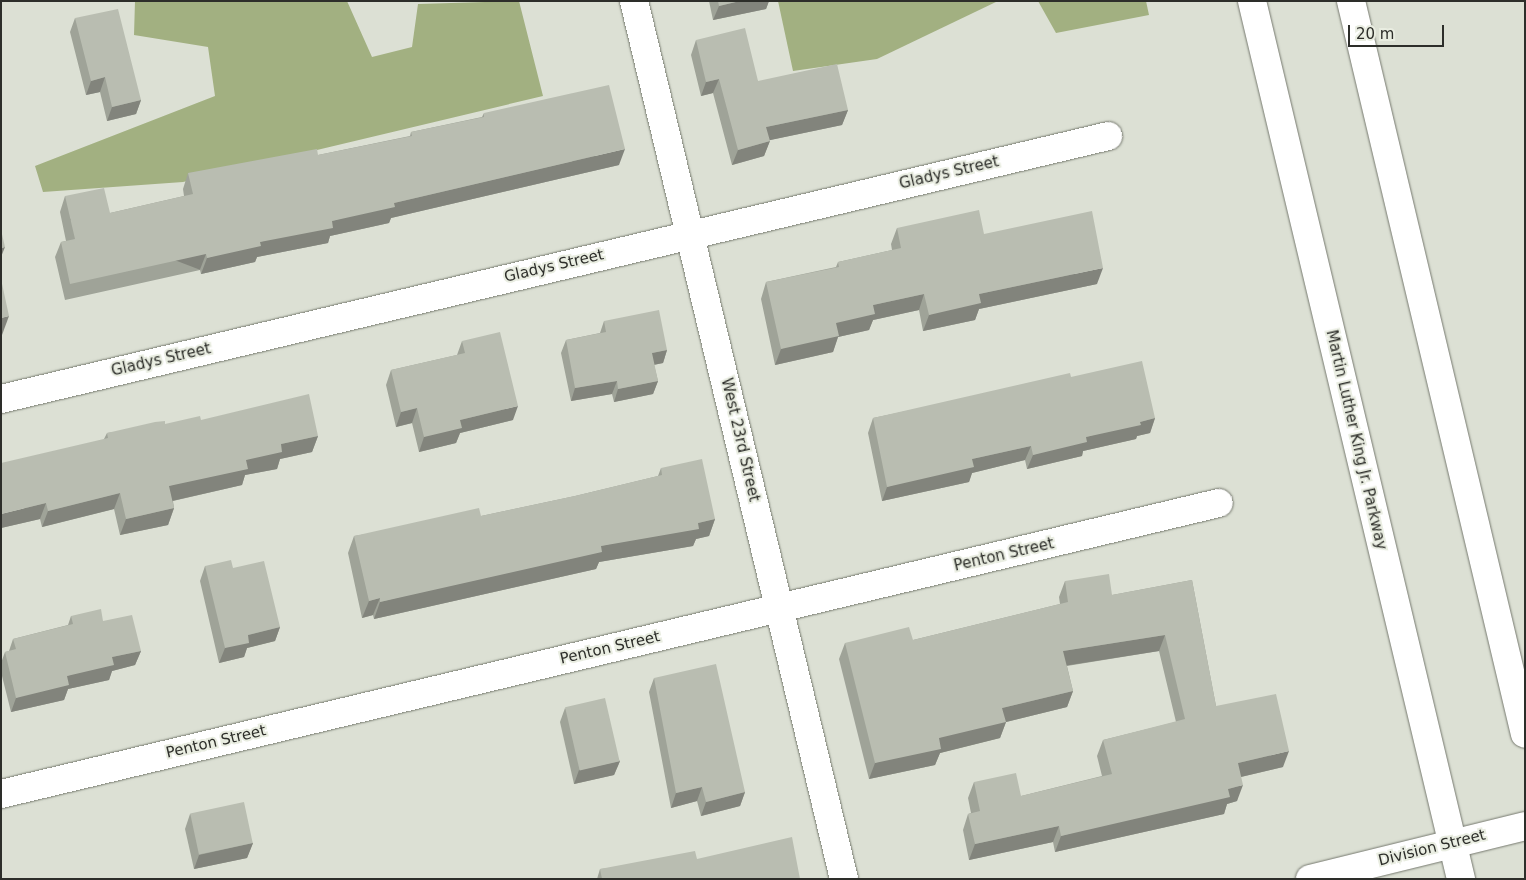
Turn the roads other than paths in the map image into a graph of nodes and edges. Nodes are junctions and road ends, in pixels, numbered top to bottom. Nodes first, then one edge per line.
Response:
1 (634, 1) edge
2 (1252, 1) edge
3 (1351, 1) edge
4 (1108, 136) dead end
5 (691, 233) junction
6 (1, 399) edge
7 (1219, 503) dead end
8 (779, 608) junction
9 (1525, 734) edge
10 (1, 794) edge
11 (1525, 826) edge
12 (1452, 842) junction
13 (844, 879) edge
14 (1310, 879) edge
15 (1461, 879) edge

1 - 5 main road, West 23rd Street
2 - 12 main road, Martin Luther King Jr. Parkway
3 - 9 main road
4 - 5 main road, Gladys Street
5 - 6 main road, Gladys Street
5 - 8 main road, West 23rd Street
7 - 8 main road, Penton Street
8 - 10 main road, Penton Street
8 - 13 main road, West 23rd Street
11 - 12 main road, Division Street
12 - 14 main road, Division Street
12 - 15 main road, Martin Luther King Jr. Parkway

